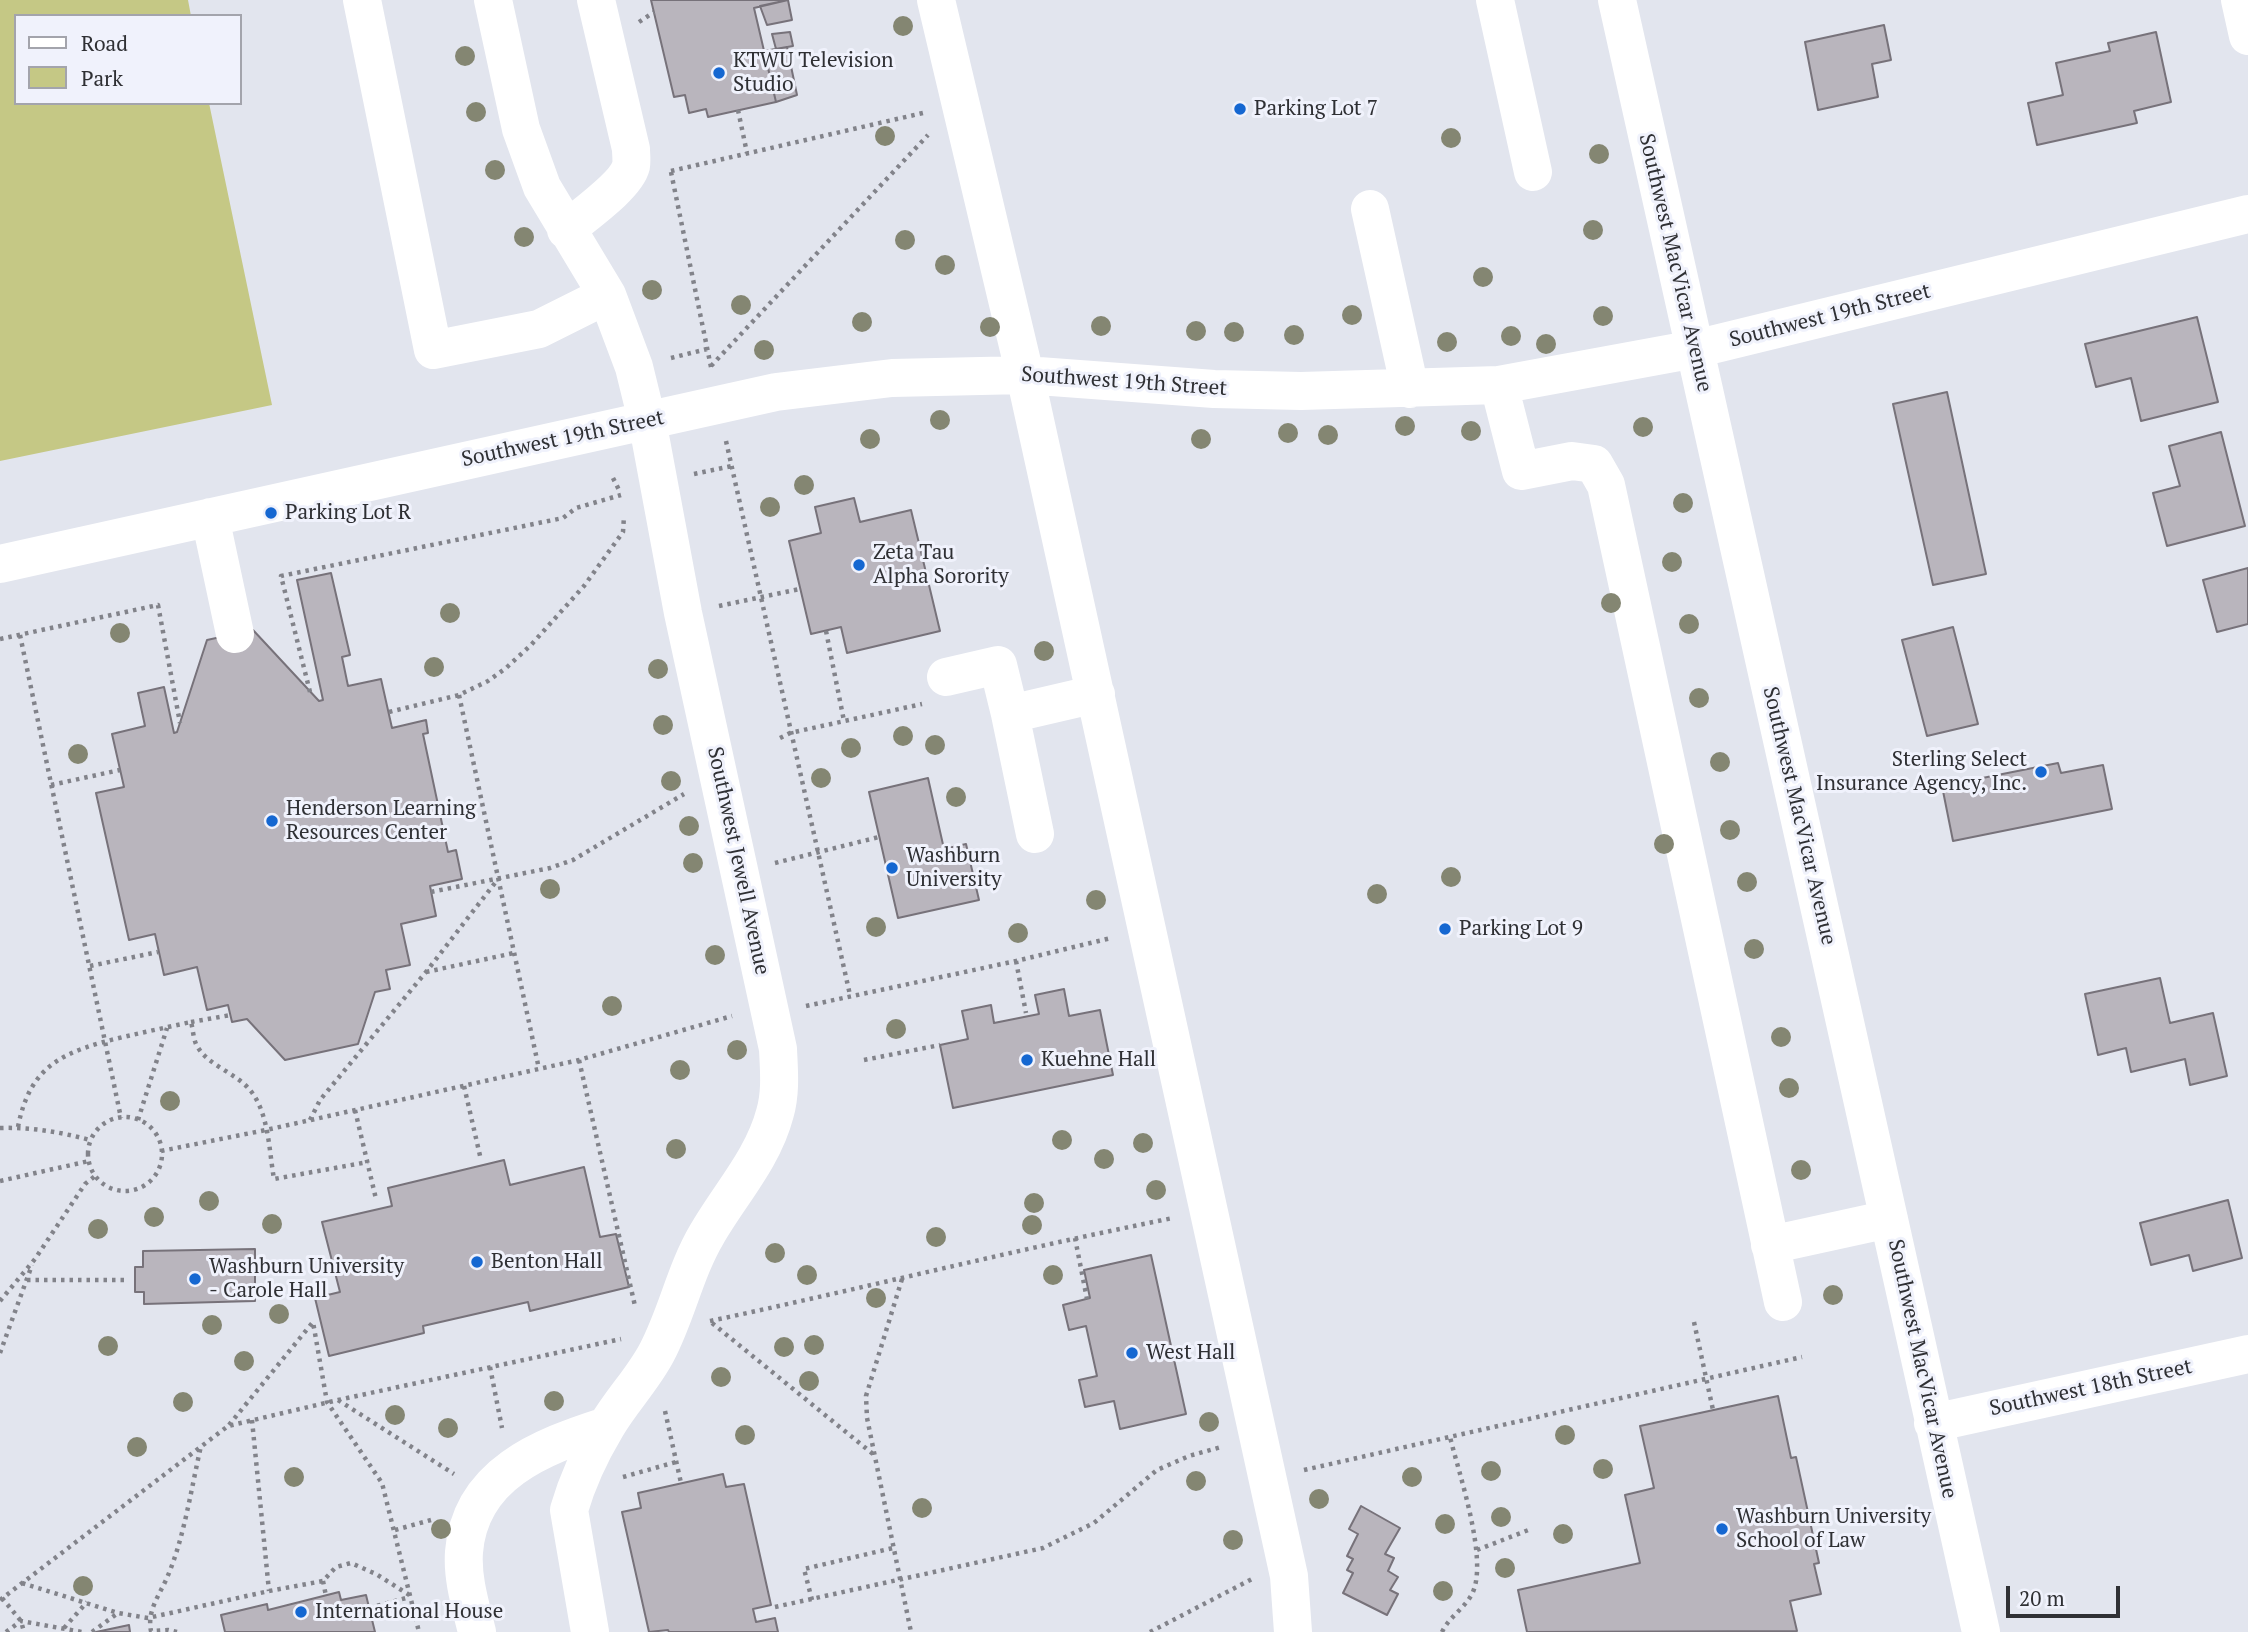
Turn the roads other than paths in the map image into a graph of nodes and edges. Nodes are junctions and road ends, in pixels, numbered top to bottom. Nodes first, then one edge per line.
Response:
1 (362, 0) edge
2 (493, 0) edge
3 (596, 0) edge
4 (936, 0) edge
5 (1495, 0) edge
6 (1617, 0) edge
7 (2240, 0) edge
8 (2248, 36) edge
9 (1533, 172) dead end
10 (1370, 209) dead end
11 (2248, 214) edge
12 (566, 230) junction
13 (607, 295) junction
14 (1695, 349) junction
15 (1024, 375) junction
16 (1500, 386) junction
17 (1410, 389) junction
18 (647, 420) junction
19 (211, 517) junction
20 (0, 564) edge
21 (235, 634) dead end
22 (935, 691) road end
23 (1096, 694) junction
24 (1010, 714) junction
25 (1035, 834) dead end
26 (1889, 1219) junction
27 (1770, 1245) junction
28 (1783, 1302) dead end
29 (2248, 1354) edge
30 (1933, 1423) junction
31 (606, 1426) junction
32 (477, 1632) edge
33 (590, 1632) edge
34 (1293, 1632) edge
35 (1981, 1632) edge

1 - 13 street
2 - 12 street, Southwest Jewell Avenue
3 - 12 street
4 - 15 street
5 - 9 street
6 - 14 street, Southwest MacVicar Avenue
7 - 8 street
10 - 17 street
11 - 14 street, Southwest 19th Street
12 - 13 street, Southwest Jewell Avenue
13 - 18 street, Southwest Jewell Avenue
14 - 16 street, Southwest 19th Street
14 - 26 street, Southwest MacVicar Avenue
15 - 17 street, Southwest 19th Street
15 - 18 street, Southwest 19th Street
15 - 23 street
16 - 17 street, Southwest 19th Street
16 - 27 street
18 - 19 street, Southwest 19th Street
18 - 31 street, Southwest Jewell Avenue
19 - 20 street, Southwest 19th Street
19 - 21 street
22 - 24 street
23 - 24 street
23 - 34 street
24 - 25 street
26 - 27 street
26 - 30 street, Southwest MacVicar Avenue
27 - 28 street
29 - 30 street, Southwest 18th Street
30 - 35 street, Southwest MacVicar Avenue
31 - 32 street
31 - 33 street, Southwest Jewell Avenue

